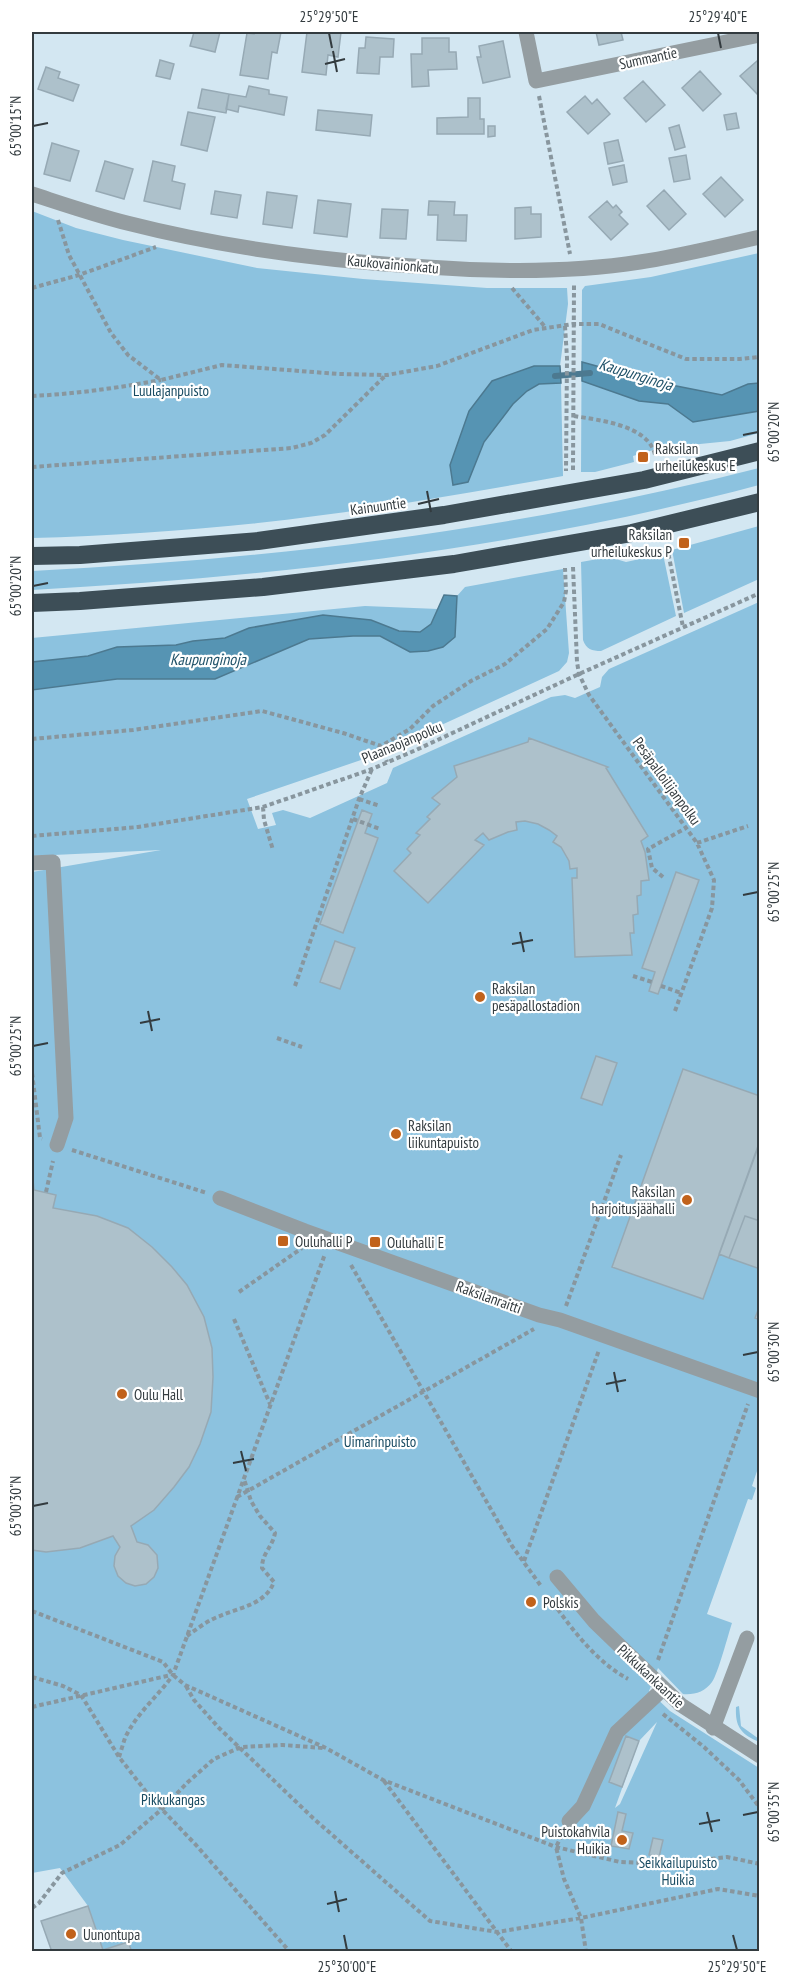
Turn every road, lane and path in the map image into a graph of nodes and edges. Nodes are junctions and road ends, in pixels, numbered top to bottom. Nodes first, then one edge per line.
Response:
1 (526, 32) edge
2 (759, 35) edge
3 (536, 81) junction
4 (32, 194) edge
5 (57, 216) dead end
6 (759, 237) edge
7 (161, 245) dead end
8 (79, 275) junction
9 (574, 276) junction
10 (509, 284) dead end
11 (32, 288) edge
12 (573, 324) junction
13 (565, 326) junction
14 (547, 328) junction
15 (759, 357) edge
16 (387, 375) junction
17 (161, 380) junction
18 (32, 396) edge
19 (574, 416) junction
20 (759, 451) edge
21 (655, 455) dead end
22 (32, 467) edge
23 (573, 470) dead end
24 (566, 471) dead end
25 (759, 502) edge
26 (667, 547) dead end
27 (32, 556) edge
28 (573, 567) dead end
29 (565, 568) dead end
30 (759, 593) edge
31 (32, 603) edge
32 (683, 627) junction
33 (579, 674) junction
34 (32, 740) edge
35 (381, 746) junction
36 (387, 762) junction
37 (372, 769) junction
38 (359, 799) junction
39 (380, 806) dead end
40 (263, 807) junction
41 (353, 819) junction
42 (748, 826) dead end
43 (686, 828) junction
44 (380, 829) dead end
45 (32, 836) edge
46 (697, 843) junction
47 (273, 850) dead end
48 (32, 863) edge
49 (663, 877) dead end
50 (633, 976) dead end
51 (652, 982) dead end
52 (295, 986) dead end
53 (661, 986) dead end
54 (681, 993) junction
55 (675, 1011) dead end
56 (277, 1038) dead end
57 (302, 1047) dead end
58 (32, 1073) edge
59 (57, 1145) junction
60 (621, 1155) dead end
61 (46, 1192) dead end
62 (220, 1198) joint
63 (325, 1238) junction
64 (239, 1292) dead end
65 (234, 1319) dead end
66 (560, 1320) junction
67 (604, 1335) junction
68 (756, 1390) edge
69 (423, 1391) junction
70 (271, 1405) junction
71 (244, 1478) junction
72 (247, 1491) junction
73 (237, 1497) junction
74 (524, 1561) junction
75 (557, 1577) dead end
76 (32, 1611) edge
77 (187, 1636) junction
78 (747, 1638) dead end
79 (645, 1671) junction
80 (173, 1675) junction
81 (32, 1677) edge
82 (185, 1685) junction
83 (663, 1689) junction
84 (81, 1695) junction
85 (651, 1701) junction
86 (32, 1707) edge
87 (713, 1728) junction
88 (241, 1747) junction
89 (326, 1748) junction
90 (759, 1756) edge
91 (119, 1757) junction
92 (383, 1780) junction
93 (759, 1808) edge
94 (162, 1809) junction
95 (569, 1821) dead end
96 (556, 1847) junction
97 (759, 1864) edge
98 (759, 1896) edge
99 (32, 1908) edge
100 (581, 1918) junction
101 (497, 1932) junction
102 (290, 1952) edge
103 (512, 1952) edge
104 (586, 1952) edge

1 - 3 street
2 - 3 street, Summantie
3 - 9 path
4 - 9 street, Kaukovainionkatu
5 - 8 path
6 - 9 street, Kaukovainionkatu
7 - 8 path
8 - 11 path
8 - 17 path
9 - 12 path
10 - 14 path
12 - 13 path
12 - 15 path
12 - 19 path
13 - 14 path
13 - 24 path
14 - 16 path
16 - 17 path
16 - 22 path
17 - 18 path
19 - 21 path
19 - 23 path
20 - 27 highway, Kainuuntie
25 - 31 highway
26 - 32 path
28 - 33 path, Pesäpalloilijanpolku
29 - 35 path
30 - 32 path, Plaanaojanpolku
32 - 33 path, Plaanaojanpolku
33 - 36 path, Plaanaojanpolku
33 - 43 path, Pesäpalloilijanpolku
34 - 35 path
35 - 36 path
36 - 37 path, Plaanaojanpolku
37 - 38 path
37 - 40 path, Plaanaojanpolku
38 - 39 path
38 - 41 path
40 - 45 path, Plaanaojanpolku
40 - 47 path
41 - 44 path
41 - 52 path
42 - 46 path
43 - 46 path, Pesäpalloilijanpolku
43 - 49 path
46 - 54 path, Pesäpalloilijanpolku
48 - 59 street
50 - 51 path
53 - 54 path
54 - 55 path, Pesäpalloilijanpolku
56 - 57 path
58 - 59 path
59 - 61 path
59 - 62 path
60 - 66 path
62 - 63 street, Raksilanraitti
63 - 64 path
63 - 66 street, Raksilanraitti
63 - 69 path
63 - 70 path
65 - 70 path
66 - 67 street, Raksilanraitti
66 - 69 path
67 - 68 street, Raksilanraitti
67 - 74 path
68 - 79 path
69 - 72 path
69 - 74 path
70 - 71 path
71 - 72 path
71 - 73 path
72 - 73 path
72 - 77 path
73 - 77 path
74 - 79 path
75 - 79 street, Pikkukankaantie
76 - 80 path
77 - 80 path
78 - 87 street
79 - 83 street, Pikkukankaantie
80 - 82 path
80 - 84 path
80 - 91 path
81 - 84 path
82 - 88 path
82 - 89 path
83 - 85 street
83 - 87 street, Pikkukankaantie
84 - 86 path
84 - 91 path
85 - 93 path
85 - 95 street
87 - 90 street, Pikkukankaantie
88 - 89 path
88 - 94 path
88 - 101 path
89 - 92 path
91 - 94 path
92 - 96 path
92 - 101 path
94 - 99 path
94 - 102 path
96 - 97 path
96 - 100 path
98 - 100 path
100 - 101 path
100 - 104 path
101 - 103 path

